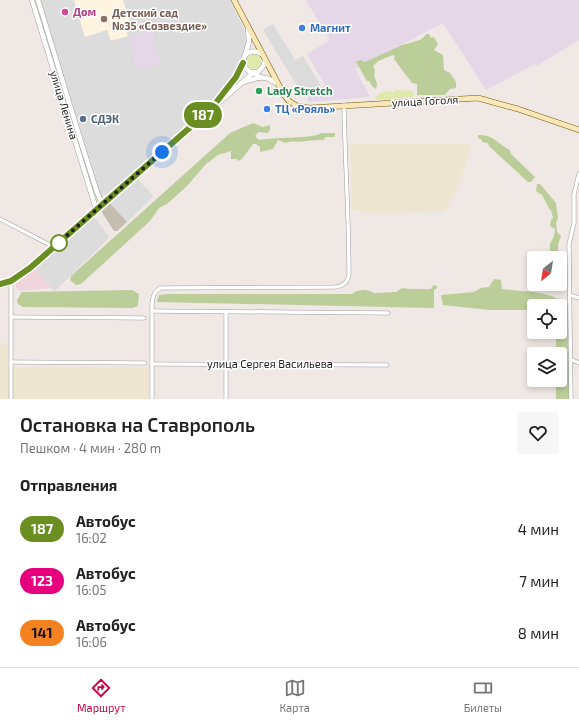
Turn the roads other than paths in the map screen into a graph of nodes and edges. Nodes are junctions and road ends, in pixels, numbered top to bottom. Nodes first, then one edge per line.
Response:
1 (32, 0) edge
2 (38, 0) edge
3 (234, 0) edge
4 (247, 25) junction
5 (245, 55) junction
6 (264, 57) junction
7 (243, 63) junction
8 (253, 73) junction
9 (260, 77) junction
10 (242, 83) junction
11 (276, 83) junction
12 (344, 105) junction
13 (211, 109) junction
14 (579, 130) edge
15 (579, 174) edge
16 (102, 204) junction
17 (96, 209) junction
18 (0, 219) edge
19 (55, 246) junction
20 (11, 281) junction
21 (0, 284) edge
22 (570, 295) junction
23 (579, 298) edge
24 (152, 311) junction
25 (226, 312) junction
26 (388, 312) dead end
27 (11, 317) junction
28 (144, 318) dead end
29 (572, 360) junction
30 (11, 362) junction
31 (145, 363) dead end
32 (579, 363) edge
33 (152, 364) junction
34 (227, 364) junction
35 (387, 365) dead end
36 (11, 399) edge
37 (152, 399) edge
38 (226, 399) edge
39 (571, 399) edge

1 - 17 street, улица Ленина
2 - 16 street, улица Ленина
3 - 4 main road
4 - 5 street
4 - 6 main road
5 - 6 street
5 - 7 street
6 - 8 street
6 - 11 main road, улица Гоголя
7 - 8 street
7 - 13 street
8 - 9 street
8 - 10 street
9 - 10 street
9 - 11 street
10 - 13 street
11 - 12 main road, улица Гоголя
12 - 14 main road, улица Гоголя
12 - 24 street
13 - 16 street
15 - 22 street
16 - 17 street
17 - 19 street
18 - 19 street
19 - 20 street
20 - 21 street
20 - 27 street
22 - 23 street
22 - 29 street
24 - 25 street
24 - 33 street
25 - 26 street
25 - 34 street
27 - 28 street
27 - 30 street
29 - 32 street
29 - 39 street
30 - 31 street
30 - 36 street
33 - 34 street, улица Сергея Васильева
33 - 37 street
34 - 35 street, улица Сергея Васильева
34 - 38 street

